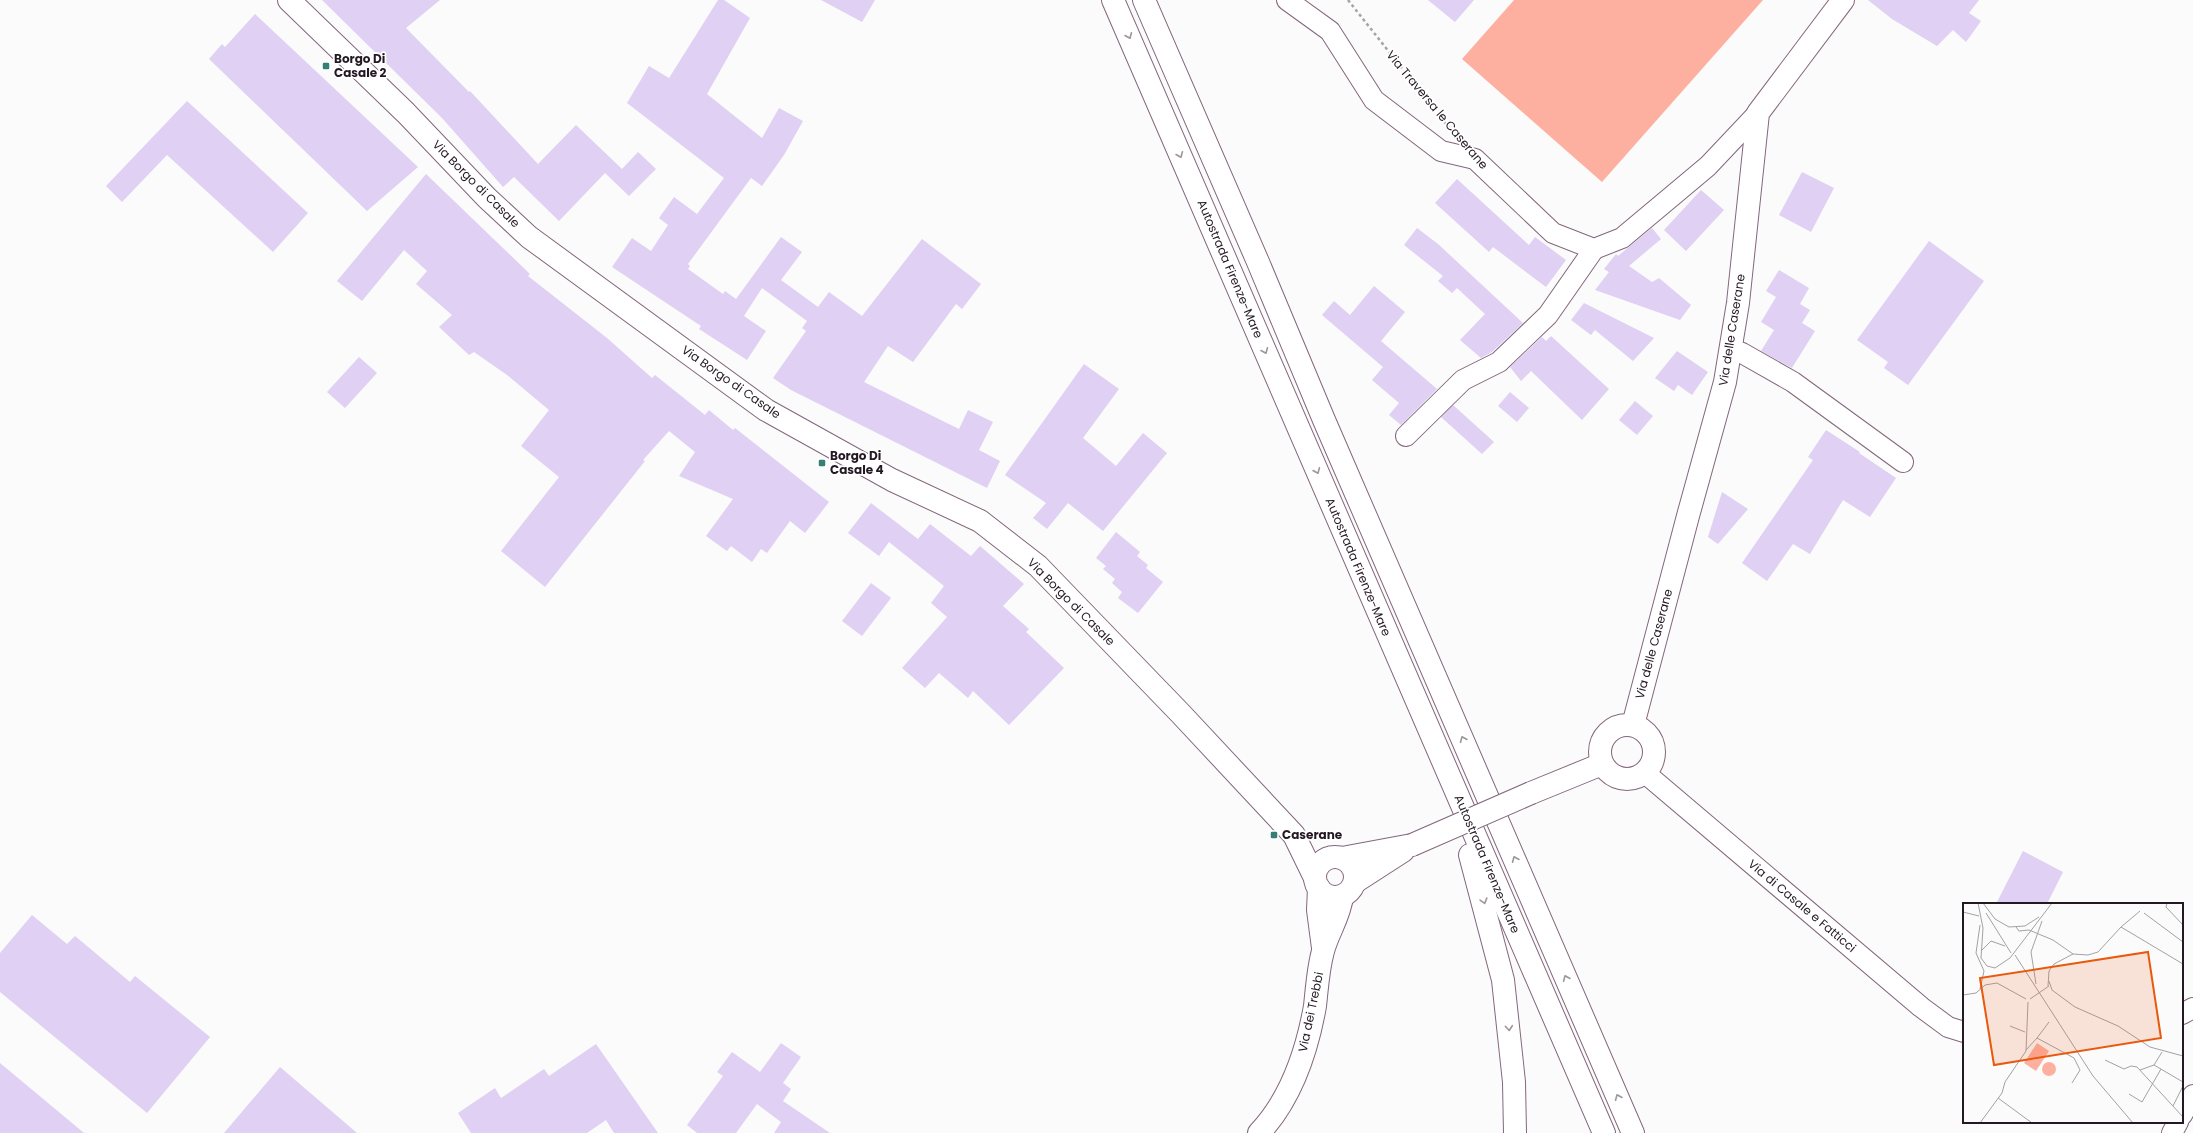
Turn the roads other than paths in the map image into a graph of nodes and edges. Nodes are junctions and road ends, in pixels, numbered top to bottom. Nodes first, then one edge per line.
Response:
1 (289, 0) edge
2 (1113, 0) edge
3 (1144, 0) edge
4 (1287, 0) edge
5 (1843, 0) edge
6 (1758, 113) junction
7 (1594, 250) junction
8 (1732, 349) junction
9 (1406, 436) dead end
10 (1903, 462) dead end
11 (1633, 725) junction
12 (1440, 756) junction
13 (1602, 764) junction
14 (1645, 773) junction
15 (1294, 835) junction
16 (1412, 845) junction
17 (1338, 857) junction
18 (1317, 883) junction
19 (1349, 889) junction
20 (1323, 951) junction
21 (2193, 1008) edge
22 (2183, 1013) edge
23 (1963, 1032) edge
24 (2193, 1096) edge
25 (2183, 1113) edge
26 (2177, 1123) edge
27 (1259, 1133) edge
28 (1515, 1133) edge
29 (1604, 1133) edge
30 (1634, 1133) edge
31 (2172, 1133) edge

1 - 15 main road, Via Borgo di Casale
2 -> 12 main road, Autostrada Firenze-Mare
30 -> 3 main road
4 - 7 street, Via Traversa le Caserane
5 - 6 main road
6 - 7 street
6 - 8 main road, Via delle Caserane
7 - 9 street
8 - 10 street
8 - 11 main road, Via delle Caserane
11 - 13 main road
11 - 14 main road
12 -> 28 main road
12 - 29 main road, Autostrada Firenze-Mare
13 - 14 main road
13 - 16 main road, bridge
14 - 23 street, Via di Casale e Fatticci
15 - 17 main road, Via Borgo di Casale
15 - 18 main road, Via Borgo di Casale
16 - 17 main road
16 - 19 main road
17 - 18 main road
17 - 19 main road
18 - 19 main road
18 - 20 main road, Via dei Trebbi
19 - 20 main road, Via dei Trebbi
20 - 27 main road, Via dei Trebbi
21 - 22 street
24 - 25 street
26 - 31 street

